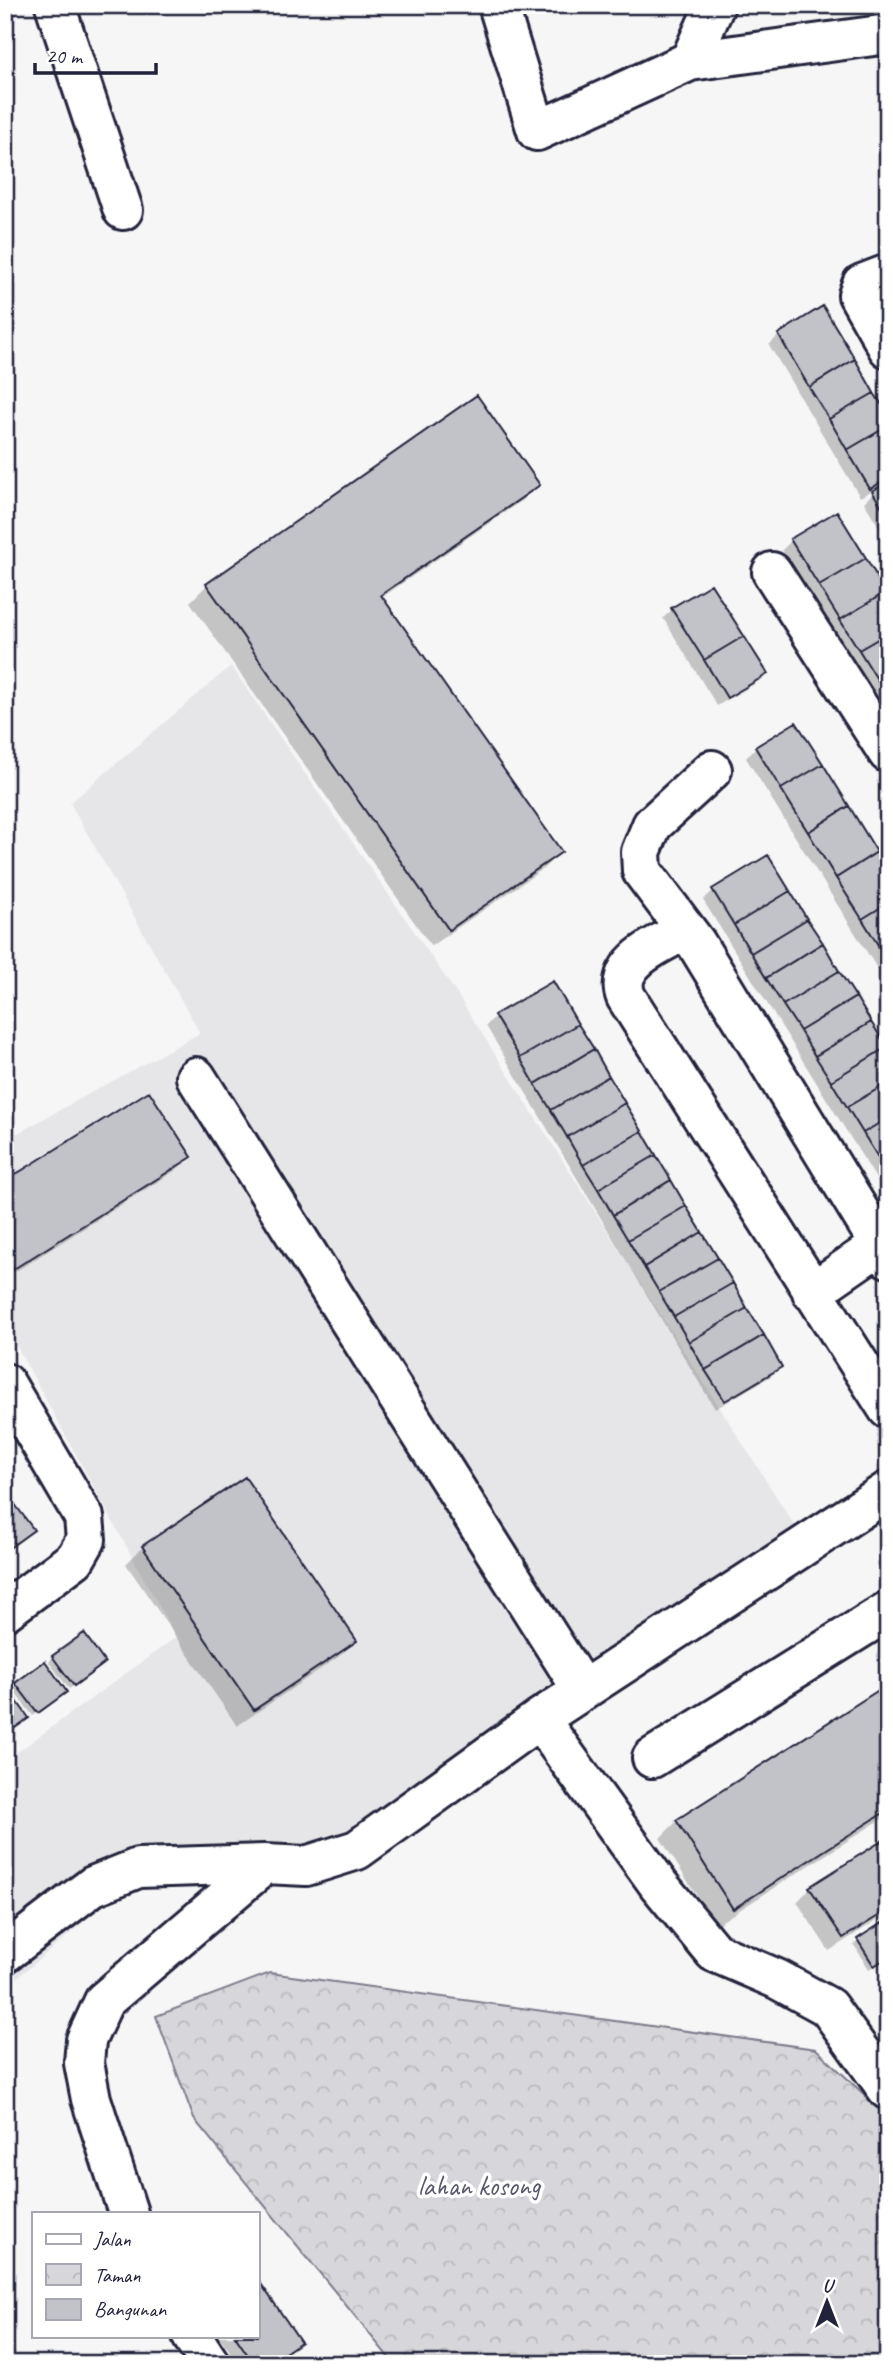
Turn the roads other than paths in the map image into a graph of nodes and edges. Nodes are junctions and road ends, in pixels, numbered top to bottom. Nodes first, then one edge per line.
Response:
1 (55, 5) edge
2 (498, 5) edge
3 (715, 5) edge
4 (888, 34) edge
5 (690, 61) junction
6 (123, 210) dead end
7 (888, 274) edge
8 (888, 348) edge
9 (772, 572) dead end
10 (888, 753) edge
11 (712, 770) dead end
12 (686, 930) junction
13 (197, 1077) dead end
14 (884, 1251) edge
15 (812, 1292) junction
16 (5, 1382) edge
17 (888, 1409) edge
18 (888, 1491) edge
19 (5, 1611) edge
20 (888, 1611) edge
21 (583, 1691) junction
22 (539, 1719) junction
23 (652, 1758) dead end
24 (265, 1864) junction
25 (5, 1953) edge
26 (888, 2090) edge
27 (128, 2212) edge
28 (193, 2338) edge
29 (211, 2364) edge

1 - 6 street
2 - 5 street
3 - 5 street
4 - 5 street
7 - 8 street
9 - 10 street
11 - 12 street
12 - 14 street
12 - 15 street
13 - 21 street
14 - 15 street
15 - 17 street
16 - 19 street
18 - 21 street
20 - 23 street
21 - 22 street
22 - 24 street
22 - 26 street
24 - 25 street
24 - 27 street
28 - 29 street

